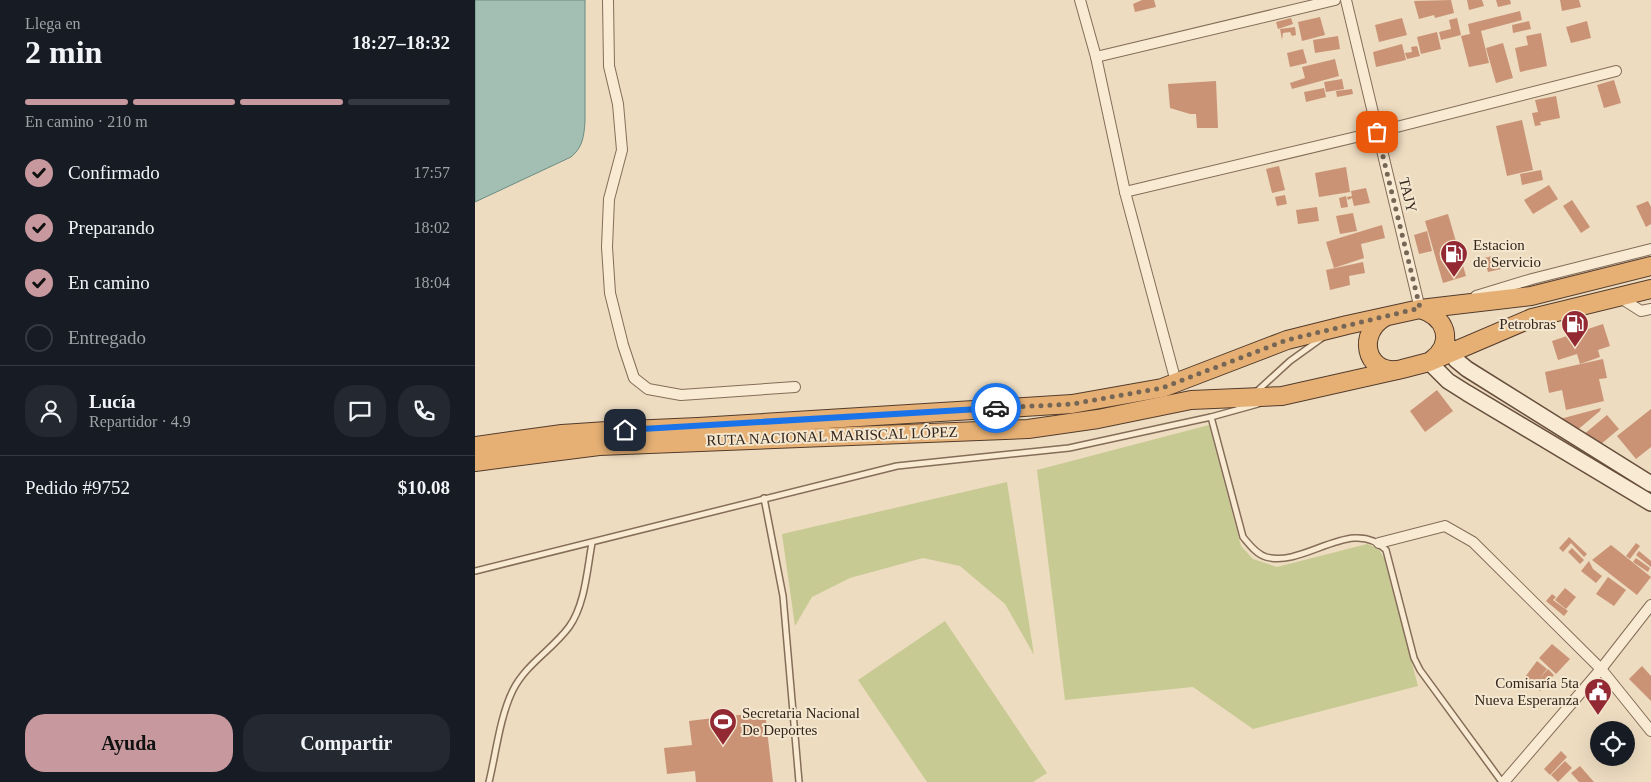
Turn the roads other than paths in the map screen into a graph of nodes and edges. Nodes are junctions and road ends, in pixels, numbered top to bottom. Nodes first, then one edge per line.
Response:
1 (608, 0) edge
2 (1080, 0) edge
3 (1335, 0) edge
4 (1346, 0) edge
5 (1095, 58) junction
6 (1616, 71) dead end
7 (1377, 132) junction
8 (1125, 192) junction
9 (1651, 249) edge
10 (1651, 266) edge
11 (1651, 289) edge
12 (1619, 297) junction
13 (1447, 305) junction
14 (1420, 308) junction
15 (1651, 309) edge
16 (1386, 317) junction
17 (1347, 326) junction
18 (1448, 345) junction
19 (1429, 362) junction
20 (1402, 370) junction
21 (1176, 382) junction
22 (795, 387) dead end
23 (1282, 396) junction
24 (1249, 398) junction
25 (1229, 412) junction
26 (1211, 417) junction
27 (475, 446) edge
28 (475, 462) edge
29 (1651, 484) edge
30 (764, 498) junction
31 (1651, 503) edge
32 (592, 543) junction
33 (1379, 543) junction
34 (475, 571) edge
35 (1651, 605) edge
36 (1601, 668) junction
37 (1651, 731) edge
38 (489, 782) edge
39 (799, 782) edge
40 (1503, 782) edge

1 - 22 street
2 - 5 street
3 - 5 street
4 - 7 street, TAJY
5 - 8 street
6 - 7 street
7 - 8 street
7 - 14 street, TAJY
8 - 21 street
9 - 13 street
10 - 13 highway, RUTA NACIONAL MARISCAL LÓPEZ
11 - 12 highway
12 - 15 street
12 - 18 highway
13 - 14 highway, RUTA NACIONAL MARISCAL LÓPEZ
14 - 16 highway, RUTA NACIONAL MARISCAL LÓPEZ
14 - 18 highway
16 - 17 highway, RUTA NACIONAL MARISCAL LÓPEZ
16 - 20 highway
17 - 21 highway, RUTA NACIONAL MARISCAL LÓPEZ
17 - 24 lane
18 - 19 highway
18 - 29 main road
19 - 20 highway, RUTA NACIONAL MARISCAL LÓPEZ
19 - 31 main road
20 - 23 highway, RUTA NACIONAL MARISCAL LÓPEZ
21 - 27 highway, RUTA NACIONAL MARISCAL LÓPEZ
23 - 24 highway, RUTA NACIONAL MARISCAL LÓPEZ
23 - 25 lane
24 - 25 lane
24 - 28 highway, RUTA NACIONAL MARISCAL LÓPEZ
25 - 26 lane
26 - 30 lane
26 - 33 lane
30 - 32 lane
30 - 39 lane
32 - 34 lane
32 - 38 lane
33 - 36 street
33 - 40 lane
35 - 36 street
36 - 37 street
36 - 40 street

